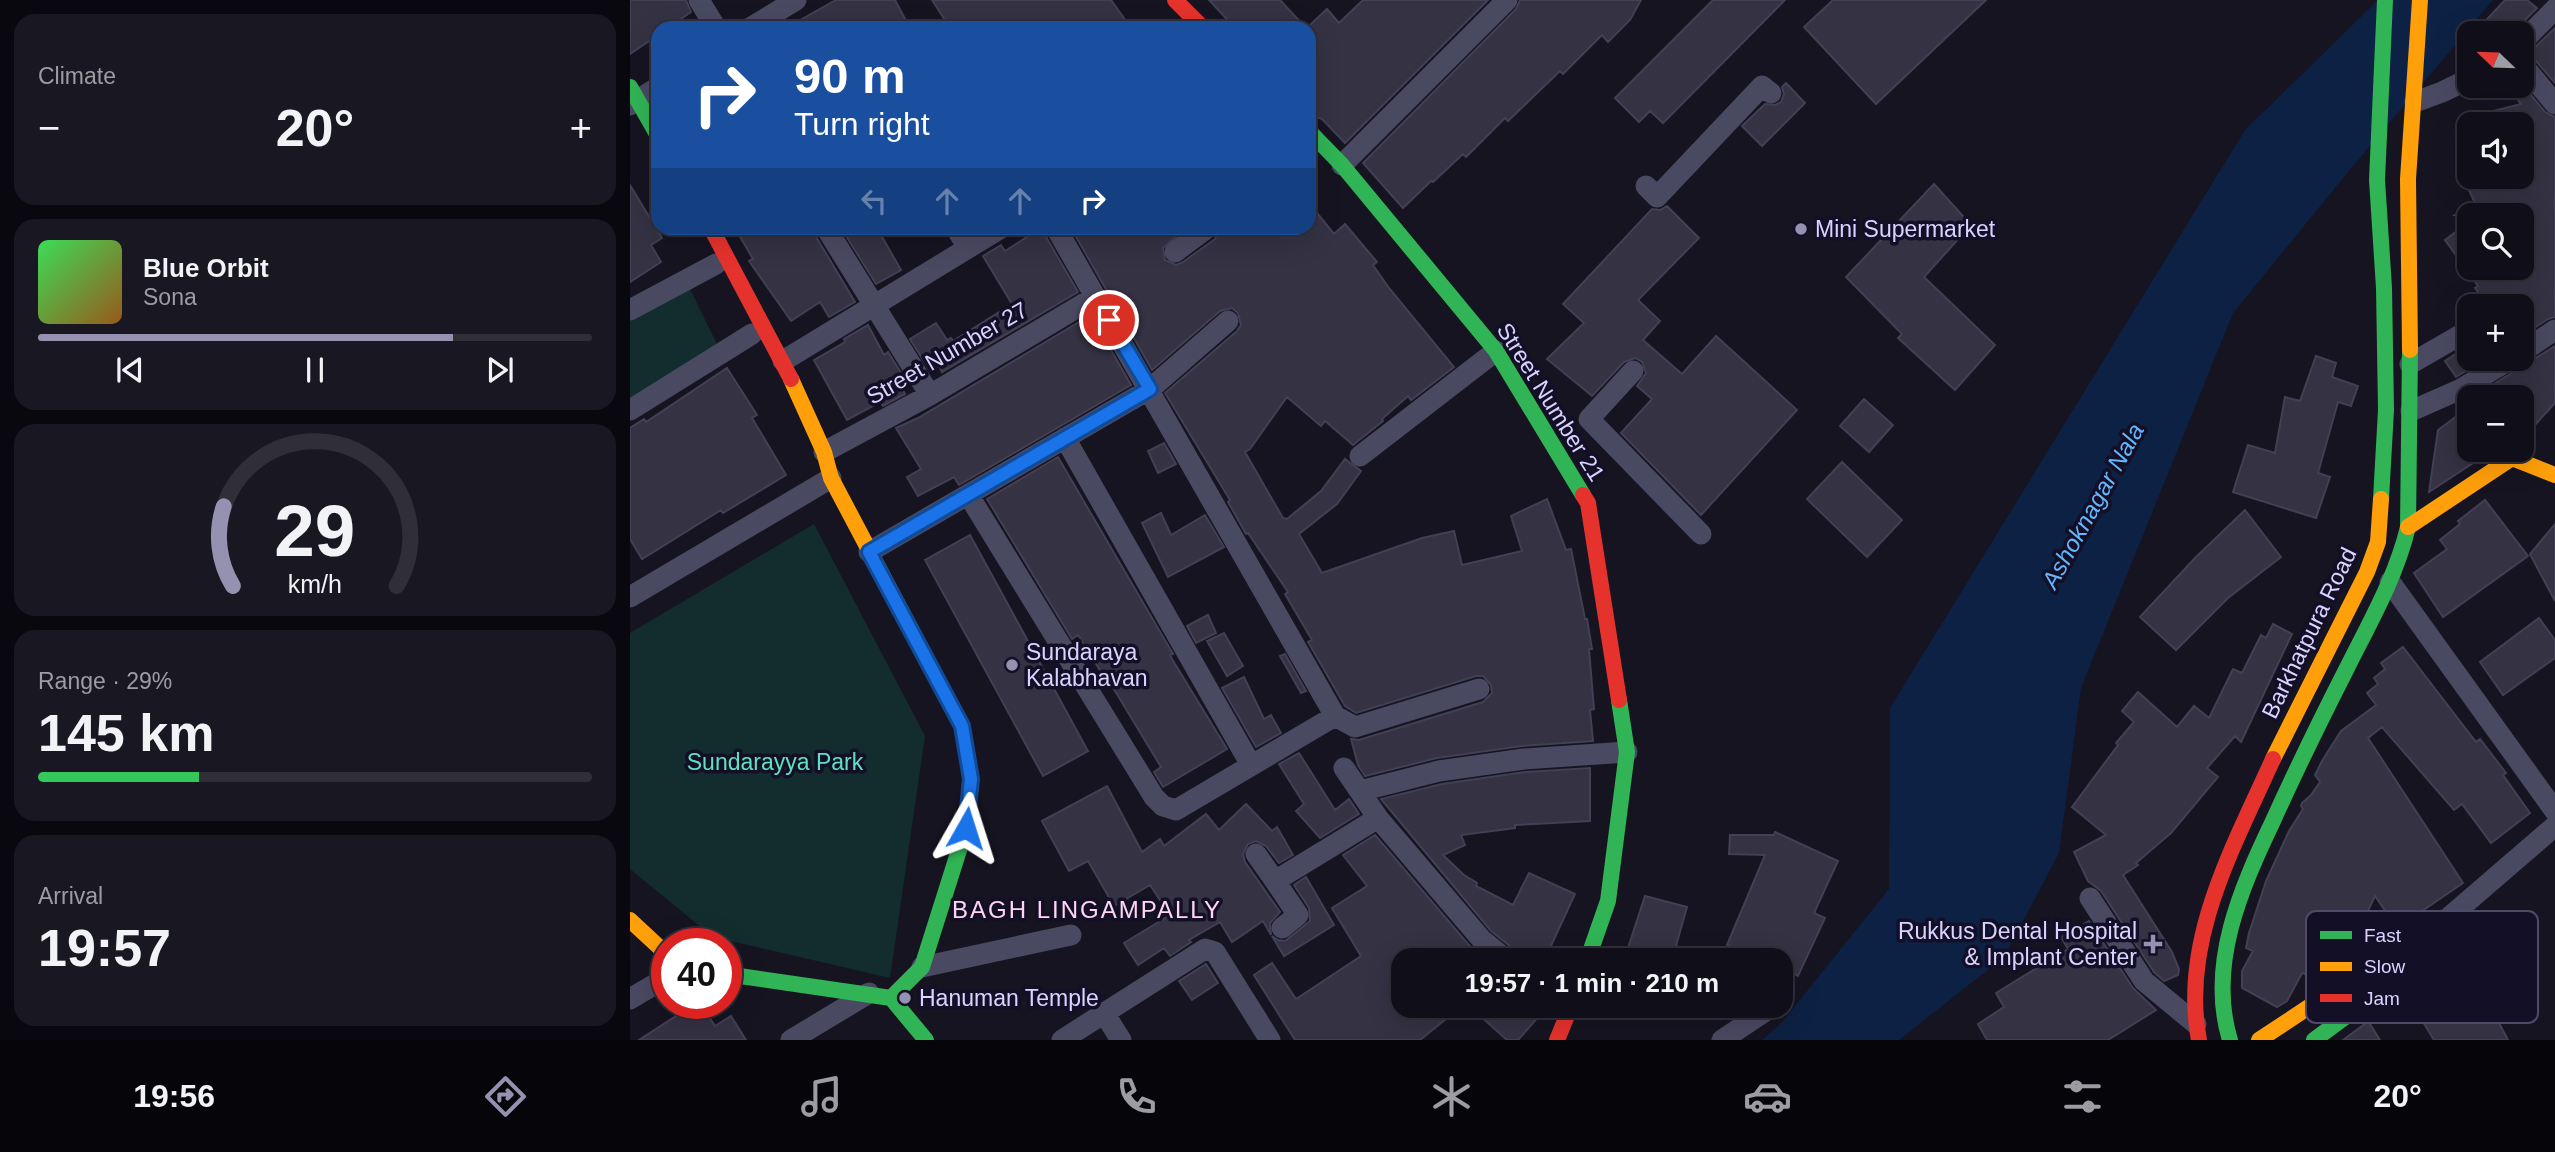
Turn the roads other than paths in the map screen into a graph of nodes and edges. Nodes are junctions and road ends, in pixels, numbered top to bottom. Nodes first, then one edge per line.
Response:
1 (699, 0) edge
2 (796, 0) edge
3 (1175, 0) edge
4 (1507, 0) edge
5 (2385, 0) edge
6 (2420, 0) edge
7 (2555, 9) edge
8 (712, 21) edge
9 (762, 21) edge
10 (1196, 21) edge
11 (2534, 30) edge
12 (2534, 79) edge
13 (2457, 85) edge
14 (651, 91) edge
15 (1771, 93) dead end
16 (632, 101) edge
17 (2415, 102) junction
18 (2555, 104) edge
19 (651, 137) edge
20 (1316, 143) edge
21 (1342, 165) junction
22 (2408, 179) junction
23 (2376, 180) junction
24 (1651, 192) dead end
25 (700, 235) edge
26 (715, 235) edge
27 (830, 235) edge
28 (960, 235) edge
29 (989, 235) edge
30 (1060, 235) edge
31 (1198, 235) edge
32 (968, 248) junction
33 (1175, 252) dead end
34 (716, 264) junction
35 (1095, 297) junction
36 (873, 305) junction
37 (630, 310) edge
38 (1228, 321) dead end
39 (2555, 330) edge
40 (752, 334) junction
41 (2457, 337) edge
42 (2534, 344) edge
43 (1496, 351) junction
44 (783, 361) junction
45 (2410, 363) junction
46 (1633, 371) dead end
47 (2496, 371) edge
48 (2478, 385) edge
49 (1150, 389) junction
50 (930, 395) junction
51 (2457, 397) edge
52 (630, 410) edge
53 (2411, 411) junction
54 (1065, 438) junction
55 (824, 452) junction
56 (1360, 456) dead end
57 (2498, 462) edge
58 (2527, 462) edge
59 (2555, 475) edge
60 (831, 478) junction
61 (969, 496) junction
62 (2408, 527) junction
63 (1701, 534) dead end
64 (869, 552) junction
65 (2390, 582) junction
66 (630, 597) edge
67 (1479, 690) dead end
68 (1335, 716) junction
69 (1628, 752) junction
70 (1251, 765) junction
71 (1344, 768) dead end
72 (1360, 791) junction
73 (2555, 811) edge
74 (1378, 818) junction
75 (2555, 826) edge
76 (1256, 855) dead end
77 (1275, 881) junction
78 (2090, 898) dead end
79 (2456, 911) edge
80 (630, 919) edge
81 (1282, 928) dead end
82 (1071, 935) dead end
83 (651, 939) edge
84 (1492, 948) edge
85 (1592, 948) edge
86 (922, 967) junction
87 (742, 976) edge
88 (651, 986) edge
89 (869, 993) junction
90 (891, 998) junction
91 (630, 999) edge
92 (2306, 1009) edge
93 (1104, 1013) junction
94 (1565, 1018) edge
95 (1755, 1018) edge
96 (2337, 1023) edge
97 (2198, 1032) edge
98 (791, 1040) edge
99 (926, 1040) edge
100 (1062, 1040) edge
101 (1121, 1040) edge
102 (1270, 1040) edge
103 (1557, 1040) edge
104 (1722, 1040) edge
105 (2230, 1040) edge
106 (2259, 1040) edge
107 (2314, 1040) edge

1 - 8 street
2 - 9 street
3 - 10 street
4 - 21 street
5 - 23 street, Barkhatpura Road
6 - 17 street, Barkhatpura Road
7 - 11 street
12 - 18 street
13 - 17 street
14 - 16 street
15 - 24 street
16 - 19 street
17 - 22 street, Barkhatpura Road
20 - 21 street, Street Number 21
21 - 43 street, Street Number 21
22 - 23 street
22 - 45 street, Barkhatpura Road
23 - 97 street, Barkhatpura Road
25 - 34 street
26 - 44 street
27 - 36 street
28 - 32 street
29 - 32 street
30 - 35 street
31 - 33 street
32 - 36 street
34 - 37 street
34 - 40 street
35 - 49 street
35 - 50 street, Street Number 27
36 - 44 street
36 - 50 street
38 - 49 street
39 - 42 street
40 - 52 street
40 - 60 street
41 - 45 street
43 - 56 street
43 - 69 street, Street Number 21
44 - 55 street
45 - 53 street, Barkhatpura Road
46 - 63 street
47 - 48 street
49 - 54 street
49 - 68 street
50 - 55 street, Street Number 27
51 - 53 street
53 - 62 street, Barkhatpura Road
54 - 61 street
54 - 70 street
55 - 60 street
57 - 62 street
58 - 59 street
60 - 64 street
60 - 66 street
61 - 64 street
61 - 70 street
62 - 65 street, Barkhatpura Road
64 - 86 street
65 - 73 street
65 - 105 street, Barkhatpura Road
67 - 68 street
68 - 70 street
69 - 72 street
69 - 85 street, Street Number 21
71 - 72 street
72 - 74 street
74 - 77 street
74 - 84 street
75 - 79 street
76 - 77 street
77 - 81 street
78 - 97 street
80 - 83 street
82 - 86 street
86 - 90 street
87 - 89 street
88 - 91 street
89 - 90 street
89 - 98 street
90 - 99 street
92 - 106 street
93 - 100 street
93 - 101 street
93 - 102 street
94 - 103 street
95 - 104 street
96 - 107 street

